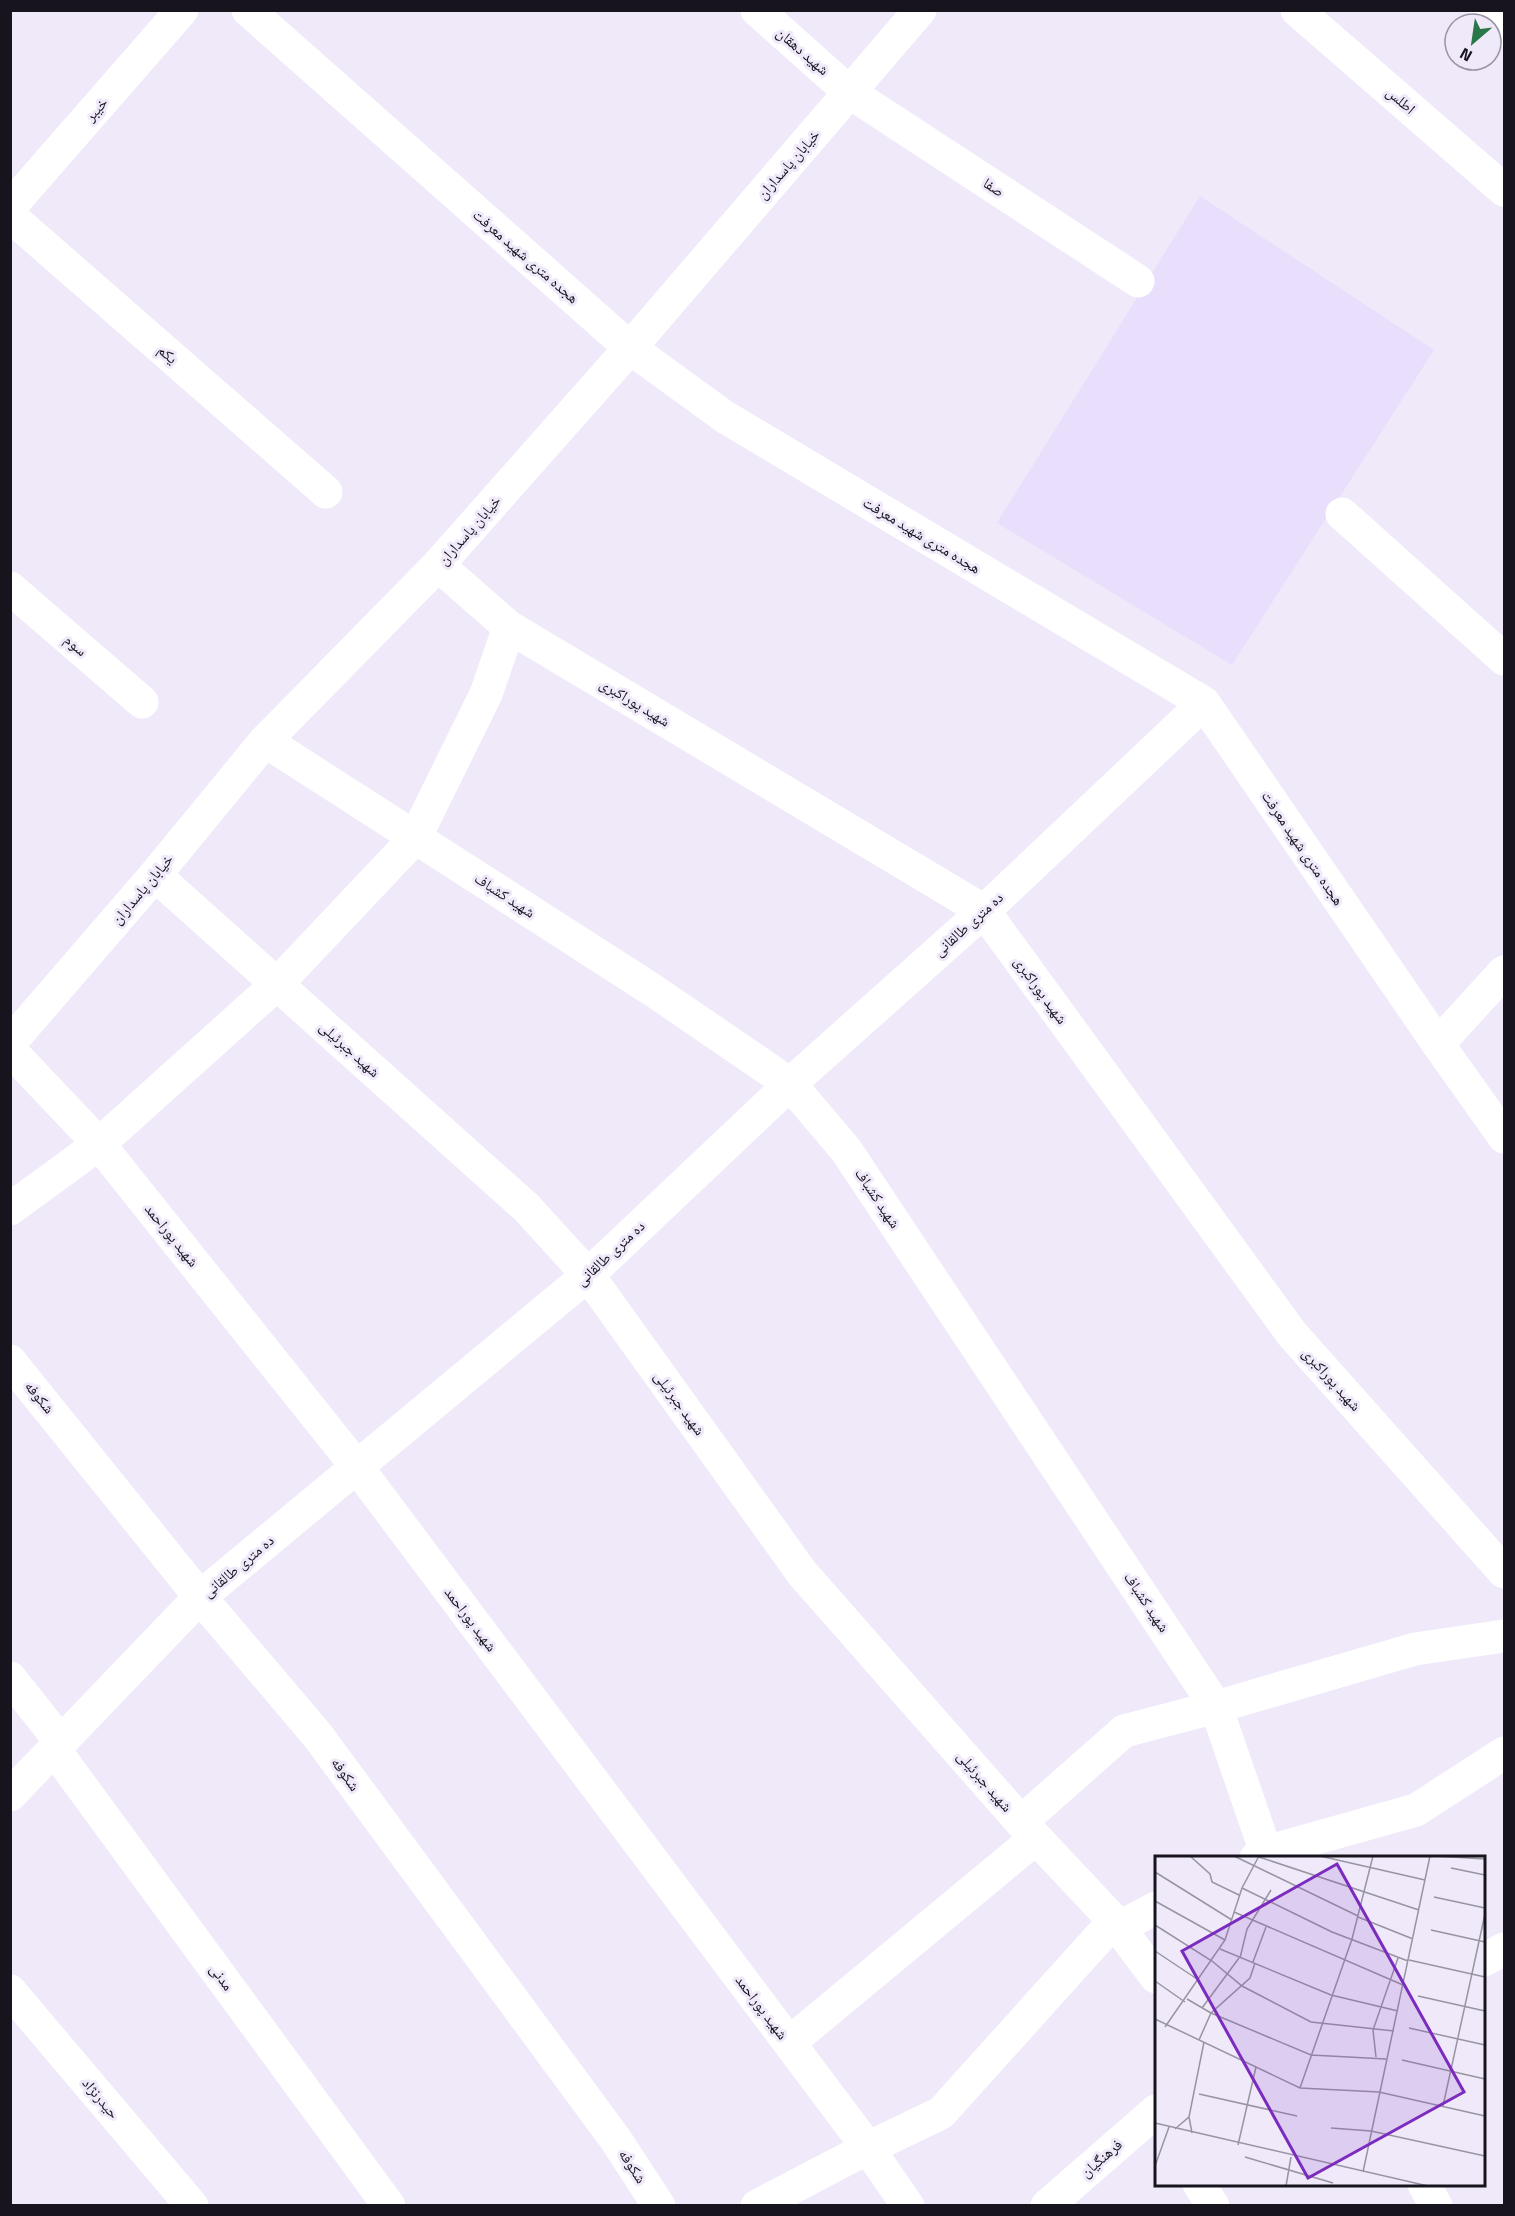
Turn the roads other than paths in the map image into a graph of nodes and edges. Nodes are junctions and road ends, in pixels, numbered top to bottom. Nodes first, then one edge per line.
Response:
1 (182, 10) edge
2 (248, 10) edge
3 (757, 10) edge
4 (920, 10) edge
5 (1297, 10) edge
6 (1486, 10) edge
7 (1504, 30) edge
8 (849, 92) junction
9 (1504, 190) edge
10 (10, 207) edge
11 (10, 216) edge
12 (1138, 281) dead end
13 (630, 348) junction
14 (326, 492) dead end
15 (1342, 514) dead end
16 (438, 565) junction
17 (10, 588) edge
18 (509, 627) junction
19 (1504, 658) edge
20 (142, 702) dead end
21 (1204, 703) junction
22 (266, 741) junction
23 (415, 838) junction
24 (155, 875) junction
25 (984, 911) junction
26 (1504, 972) edge
27 (277, 984) junction
28 (10, 1043) edge
29 (1438, 1044) junction
30 (10, 1050) edge
31 (789, 1084) junction
32 (1504, 1137) edge
33 (99, 1144) junction
34 (10, 1209) edge
35 (588, 1275) junction
36 (10, 1361) edge
37 (357, 1467) junction
38 (1504, 1572) edge
39 (200, 1597) junction
40 (1504, 1636) edge
41 (10, 1678) edge
42 (1216, 1707) junction
43 (58, 1746) junction
44 (1504, 1753) edge
45 (10, 1795) edge
46 (1028, 1830) junction
47 (1263, 1856) edge
48 (1155, 1908) edge
49 (1116, 1924) junction
50 (1504, 1949) edge
51 (1485, 1959) edge
52 (1155, 1976) edge
53 (10, 1991) edge
54 (789, 2043) junction
55 (1155, 2116) edge
56 (867, 2148) junction
57 (1200, 2186) edge
58 (1425, 2186) edge
59 (192, 2205) edge
60 (390, 2205) edge
61 (658, 2205) edge
62 (758, 2205) edge
63 (908, 2205) edge
64 (1047, 2205) edge
65 (1213, 2205) edge
66 (1436, 2205) edge

1 - 10 street, خیبر
2 - 13 street, هجده متری شهید معرفت
3 - 8 street, شهید دهقان
4 - 8 street, خیابان پاسداران
5 - 9 street, اطلس
6 - 7 street
8 - 12 street, صفا
8 - 13 street, خیابان پاسداران
11 - 14 street, یکم
13 - 16 street, خیابان پاسداران
13 - 21 street, هجده متری شهید معرفت
15 - 19 street
16 - 18 street, شهید پوراکبری
16 - 22 street, خیابان پاسداران
17 - 20 street, سوم
18 - 23 street
18 - 25 street, شهید پوراکبری
21 - 25 street, ده متری طالقانی
21 - 29 street, هجده متری شهید معرفت
22 - 23 street, شهید کشباف
22 - 24 street, خیابان پاسداران
23 - 27 street
23 - 31 street, شهید کشباف
24 - 27 street, شهید جبرئیلی
24 - 28 street, خیابان پاسداران
25 - 31 street, ده متری طالقانی
25 - 38 street, شهید پوراکبری
26 - 29 street
27 - 33 street
27 - 35 street, شهید جبرئیلی
29 - 32 street, هجده متری شهید معرفت
30 - 33 street, شهید پوراحمد
31 - 35 street, ده متری طالقانی
31 - 42 street, شهید کشباف
33 - 34 street
33 - 37 street, شهید پوراحمد
35 - 37 street, ده متری طالقانی
35 - 46 street, شهید جبرئیلی
36 - 39 street, شکوفه
37 - 39 street, ده متری طالقانی
37 - 54 street, شهید پوراحمد
39 - 43 street, ده متری طالقانی
39 - 61 street, شکوفه
40 - 42 street
41 - 43 street, مدنی
42 - 46 street
42 - 47 street, شهید کشباف
43 - 45 street, ده متری طالقانی
43 - 60 street, مدنی
44 - 47 street
46 - 49 street, شهید جبرئیلی
46 - 54 street
48 - 49 street
49 - 52 street, شهید جبرئیلی
49 - 56 street
50 - 51 street
53 - 59 street, حیدرنژاد
54 - 56 street, شهید پوراحمد
55 - 64 street, فرهنگیان
56 - 62 street
56 - 63 street, شهید پوراحمد
57 - 65 street
58 - 66 street

